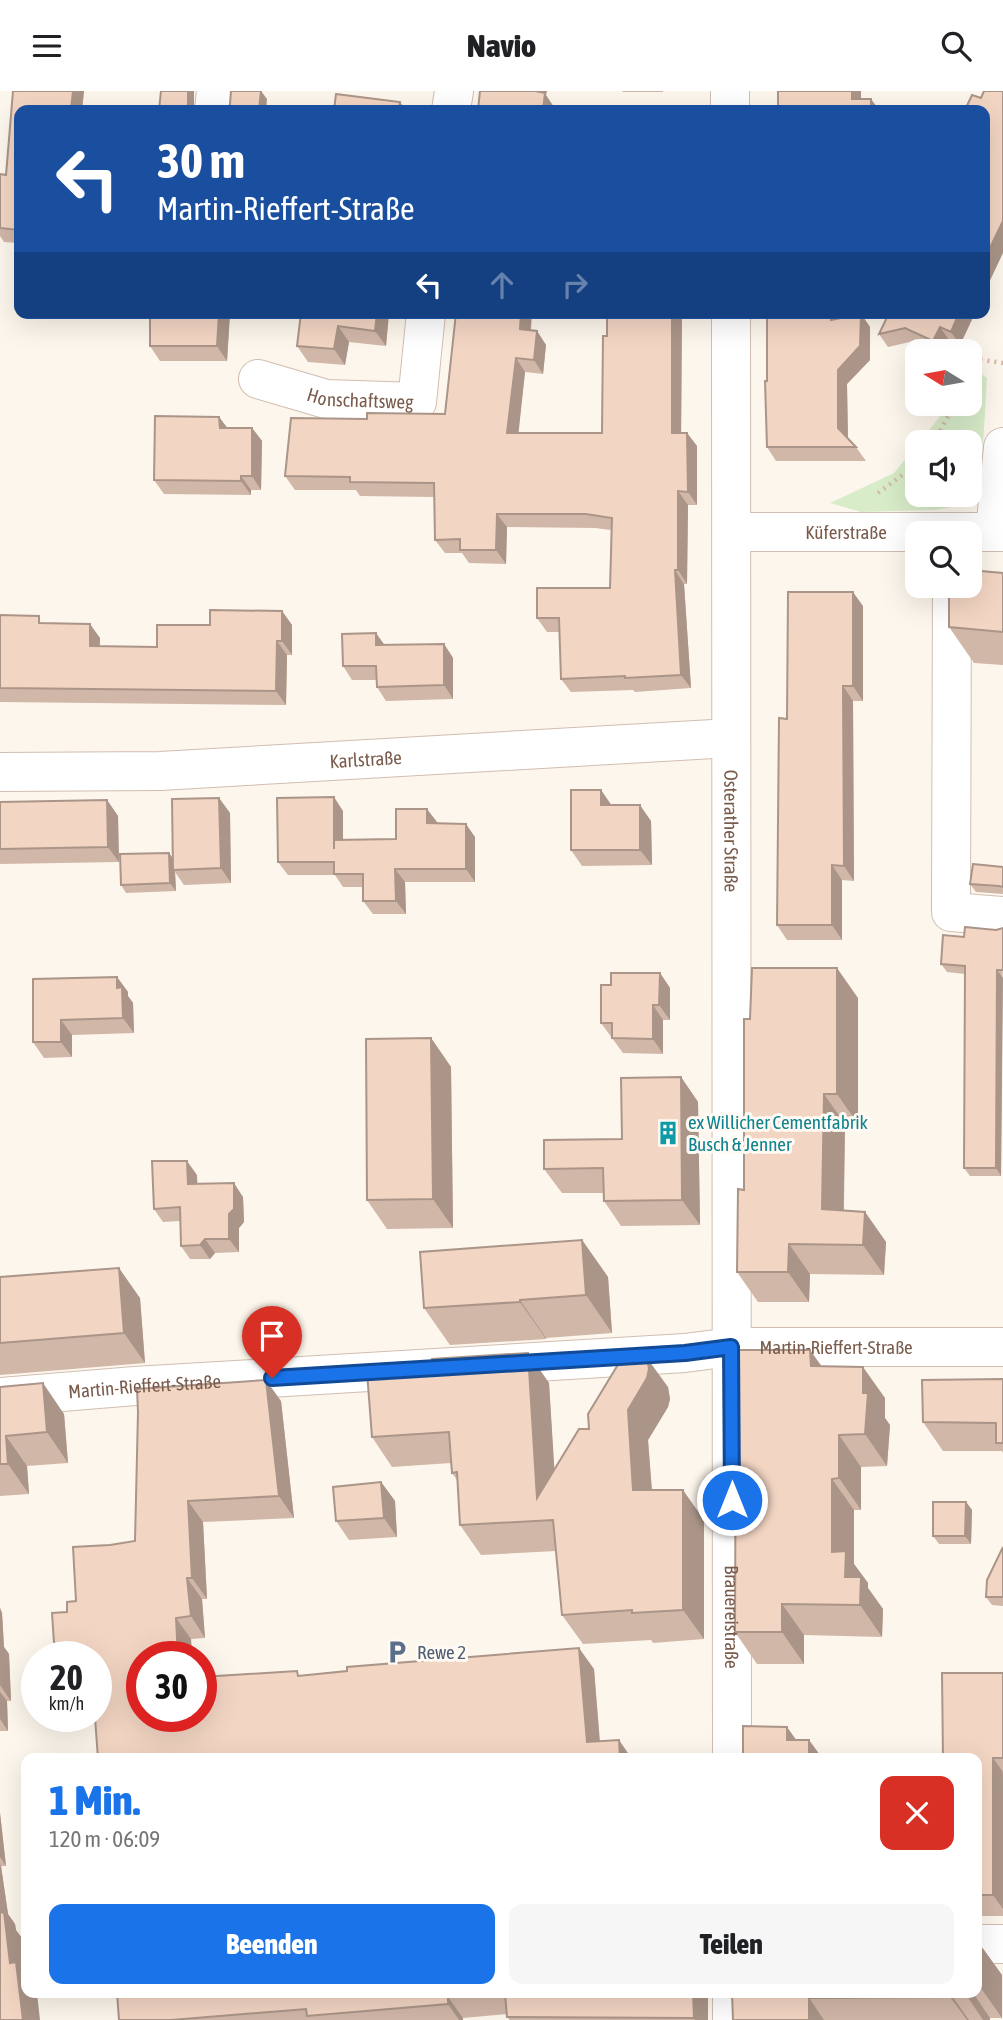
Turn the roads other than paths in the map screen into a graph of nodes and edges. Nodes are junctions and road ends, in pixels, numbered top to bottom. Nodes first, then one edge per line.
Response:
1 (425, 319) edge
2 (731, 319) edge
3 (258, 379) dead end
4 (1003, 447) edge
5 (732, 532) junction
6 (999, 532) edge
7 (905, 533) edge
8 (952, 598) edge
9 (731, 739) junction
10 (0, 772) edge
11 (1003, 916) edge
12 (731, 1347) junction
13 (1003, 1347) edge
14 (0, 1397) edge
15 (732, 1753) edge
16 (982, 1944) edge
17 (1003, 1944) edge
18 (732, 1998) edge
19 (732, 2020) edge

1 - 3 street, Honschaftsweg
2 - 5 street, Osterather Straße
4 - 6 street
5 - 7 street, Küferstraße
5 - 9 street, Osterather Straße
8 - 11 street
9 - 10 street, Karlstraße
9 - 12 street, Osterather Straße
12 - 13 street, Martin-Rieffert-Straße
12 - 14 street, Martin-Rieffert-Straße
12 - 15 street, Brauereistraße
16 - 17 street
18 - 19 street

